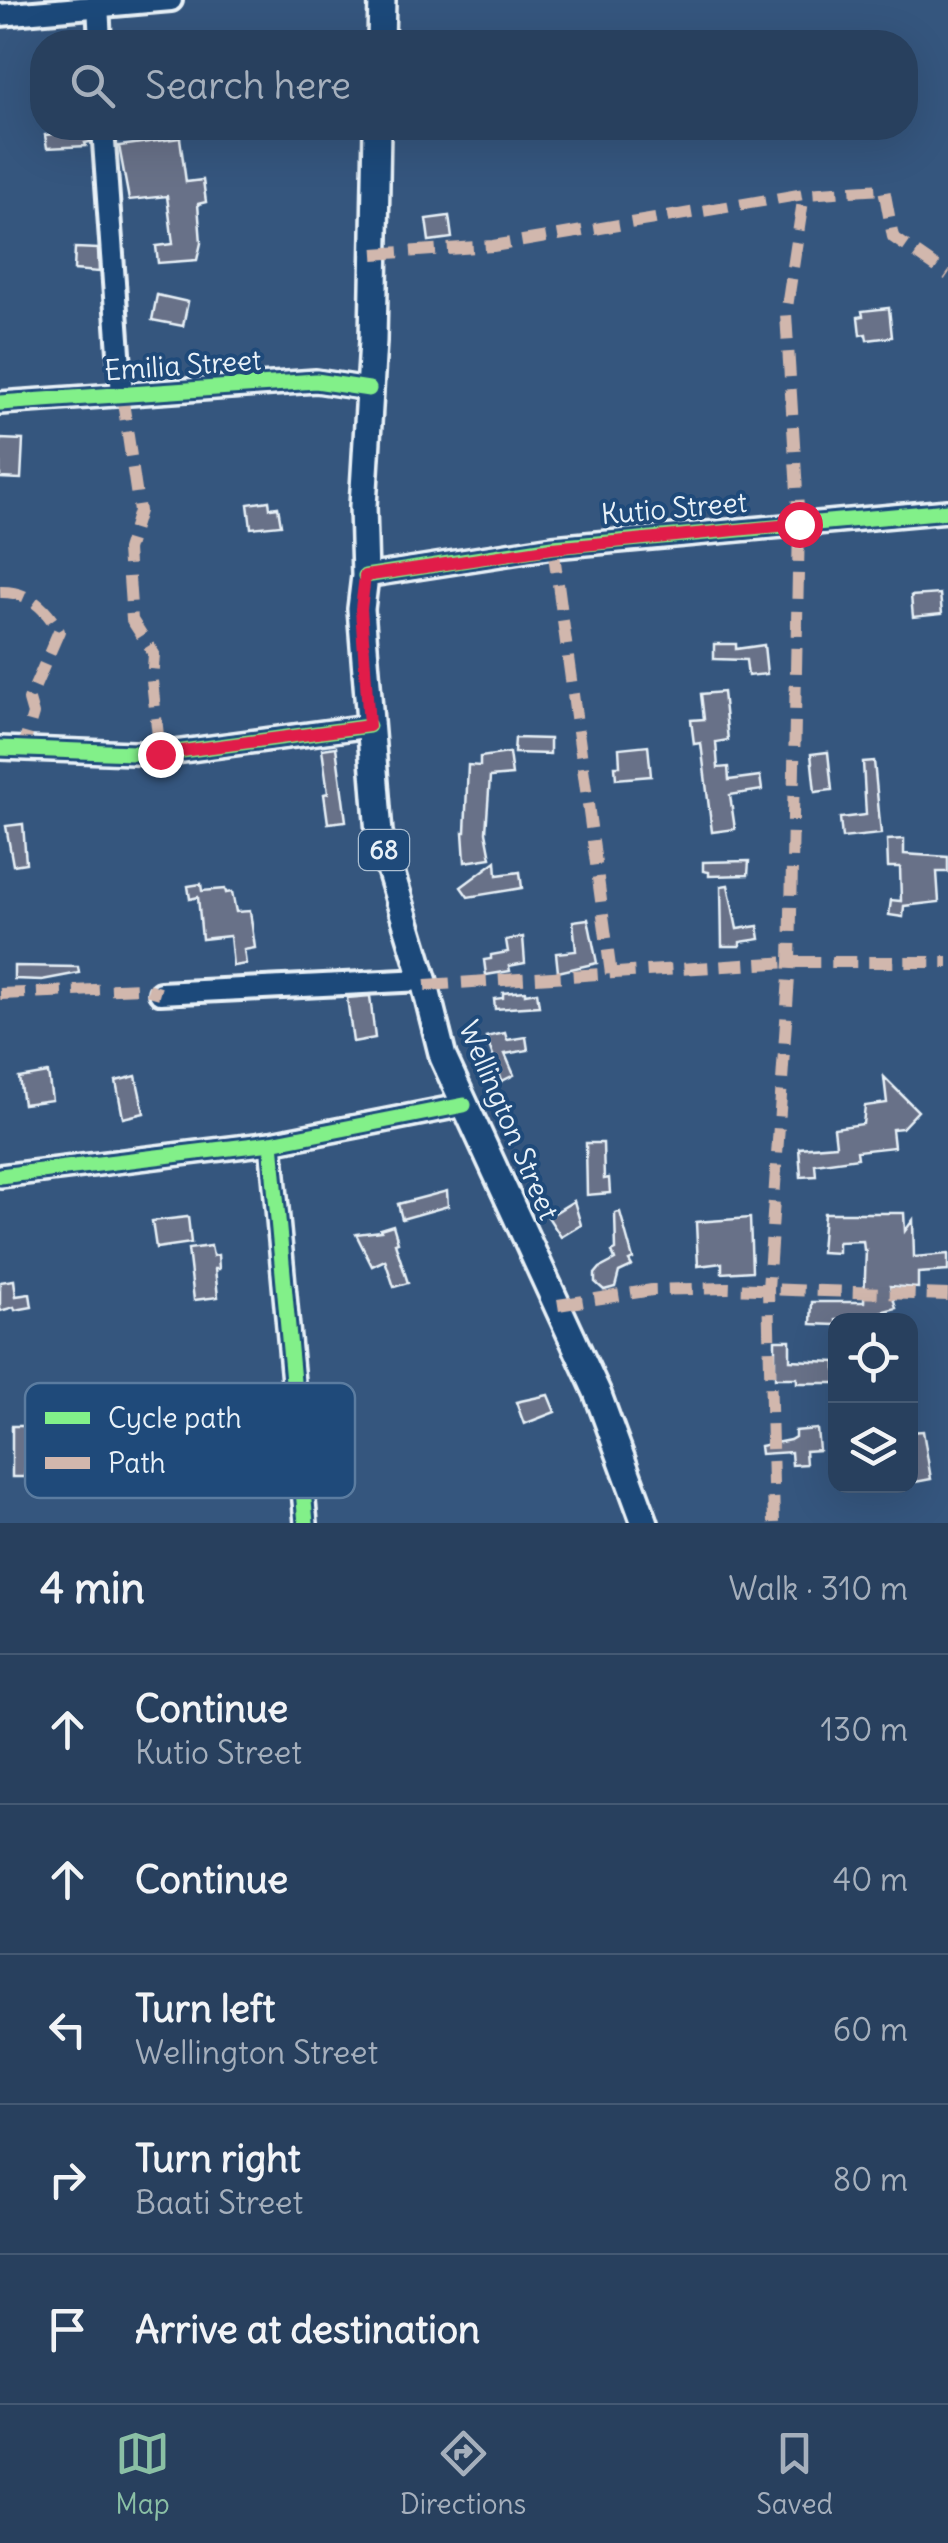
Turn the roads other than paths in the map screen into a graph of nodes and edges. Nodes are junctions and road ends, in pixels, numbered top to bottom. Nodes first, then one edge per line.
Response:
1 (170, 0) edge
2 (382, 0) edge
3 (98, 4) junction
4 (0, 15) edge
5 (99, 30) edge
6 (381, 30) edge
7 (105, 140) edge
8 (377, 140) edge
9 (369, 388) junction
10 (122, 395) junction
11 (0, 403) edge
12 (948, 511) edge
13 (365, 576) junction
14 (369, 726) junction
15 (0, 748) edge
16 (423, 980) junction
17 (160, 993) dead end
18 (464, 1105) junction
19 (271, 1143) junction
20 (0, 1176) edge
21 (293, 1383) edge
22 (304, 1498) edge
23 (306, 1523) edge
24 (645, 1523) edge

1 - 3 street
2 - 6 main road
3 - 4 street
3 - 5 street
7 - 10 street
8 - 9 main road, Wellington Street / 68
9 - 10 street, Emilia Street
9 - 13 main road, Wellington Street / 68
10 - 11 street, Emilia Street
12 - 13 street, Kutio Street
13 - 14 main road, Wellington Street / 68
14 - 15 street
14 - 16 main road, Wellington Street / 68
16 - 17 street
16 - 18 main road, Wellington Street / 68
18 - 19 street
18 - 24 main road, Wellington Street / 68
19 - 20 street
19 - 21 street
22 - 23 street

